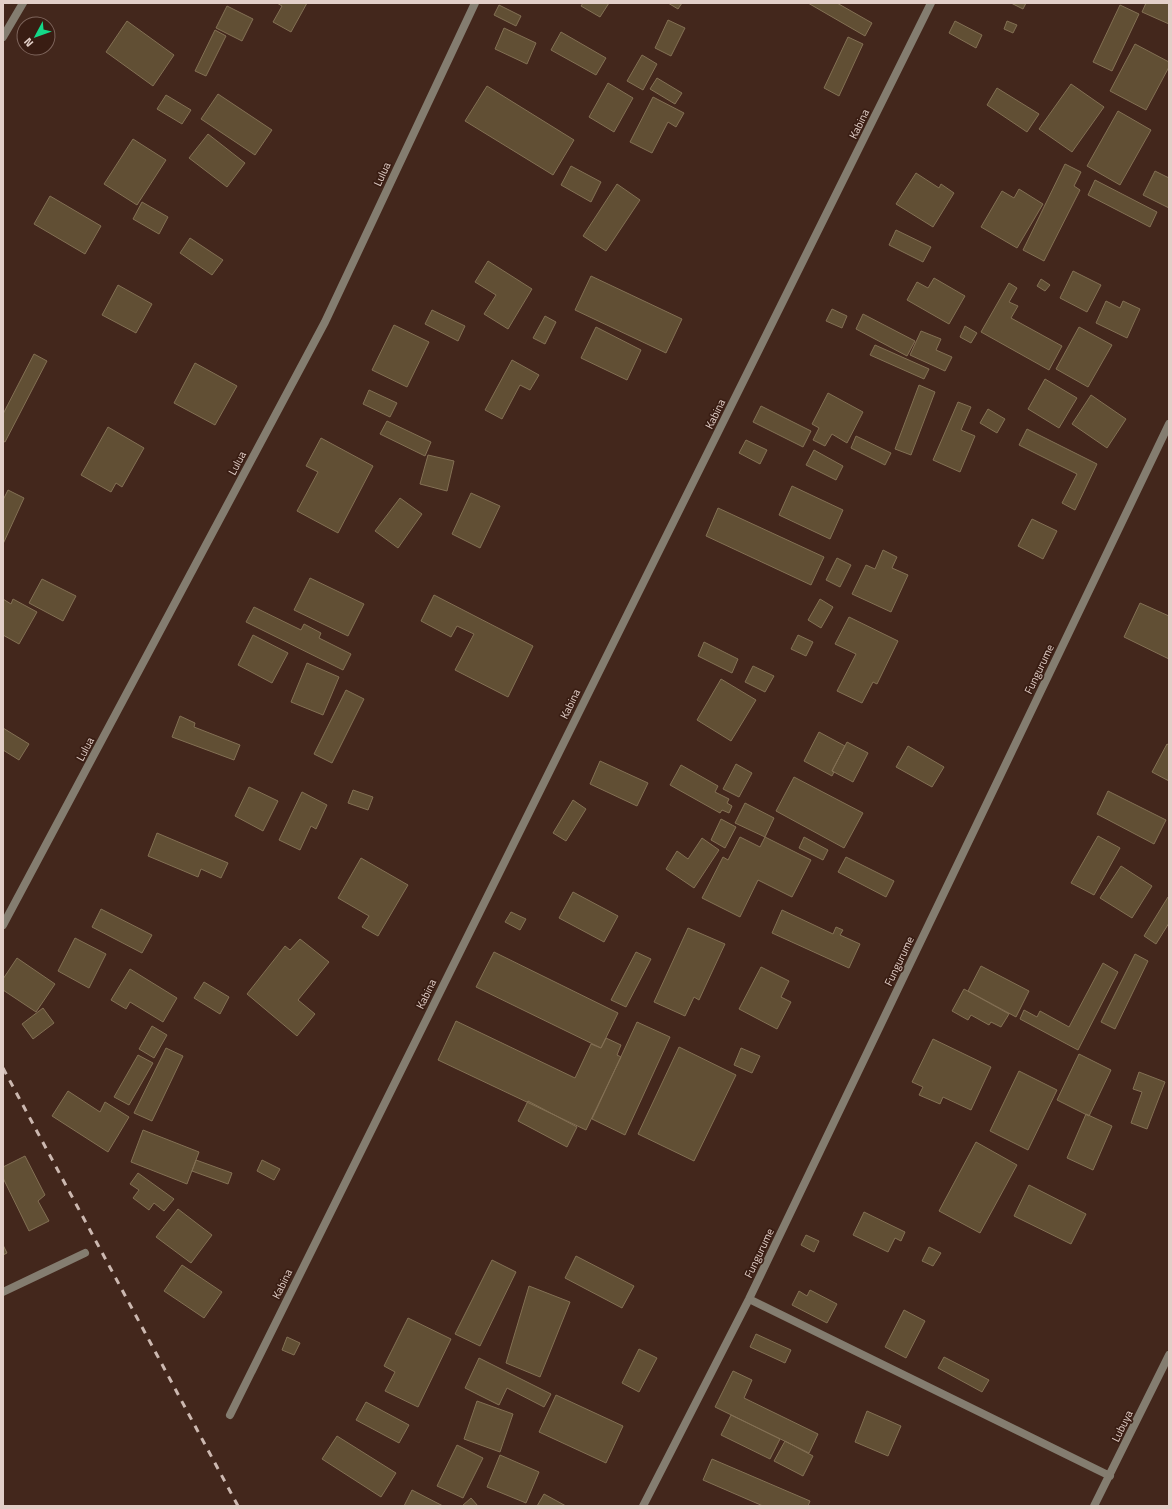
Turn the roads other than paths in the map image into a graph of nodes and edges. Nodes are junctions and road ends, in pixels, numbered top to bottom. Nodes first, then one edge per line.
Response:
1 (23, 3) edge
2 (475, 3) edge
3 (931, 3) edge
4 (3, 37) edge
5 (1169, 424) edge
6 (3, 925) edge
7 (85, 1253) dead end
8 (3, 1292) edge
9 (749, 1299) junction
10 (1169, 1355) edge
11 (230, 1415) dead end
12 (1110, 1476) junction
13 (644, 1506) edge
14 (1094, 1506) edge

1 - 4 street
2 - 6 street, Lulua
3 - 11 street, Kabina
5 - 9 street, Fungurume
7 - 8 street
9 - 12 street
9 - 13 street, Fungurume
10 - 12 street, Lubuya
12 - 14 street, Lubuya

